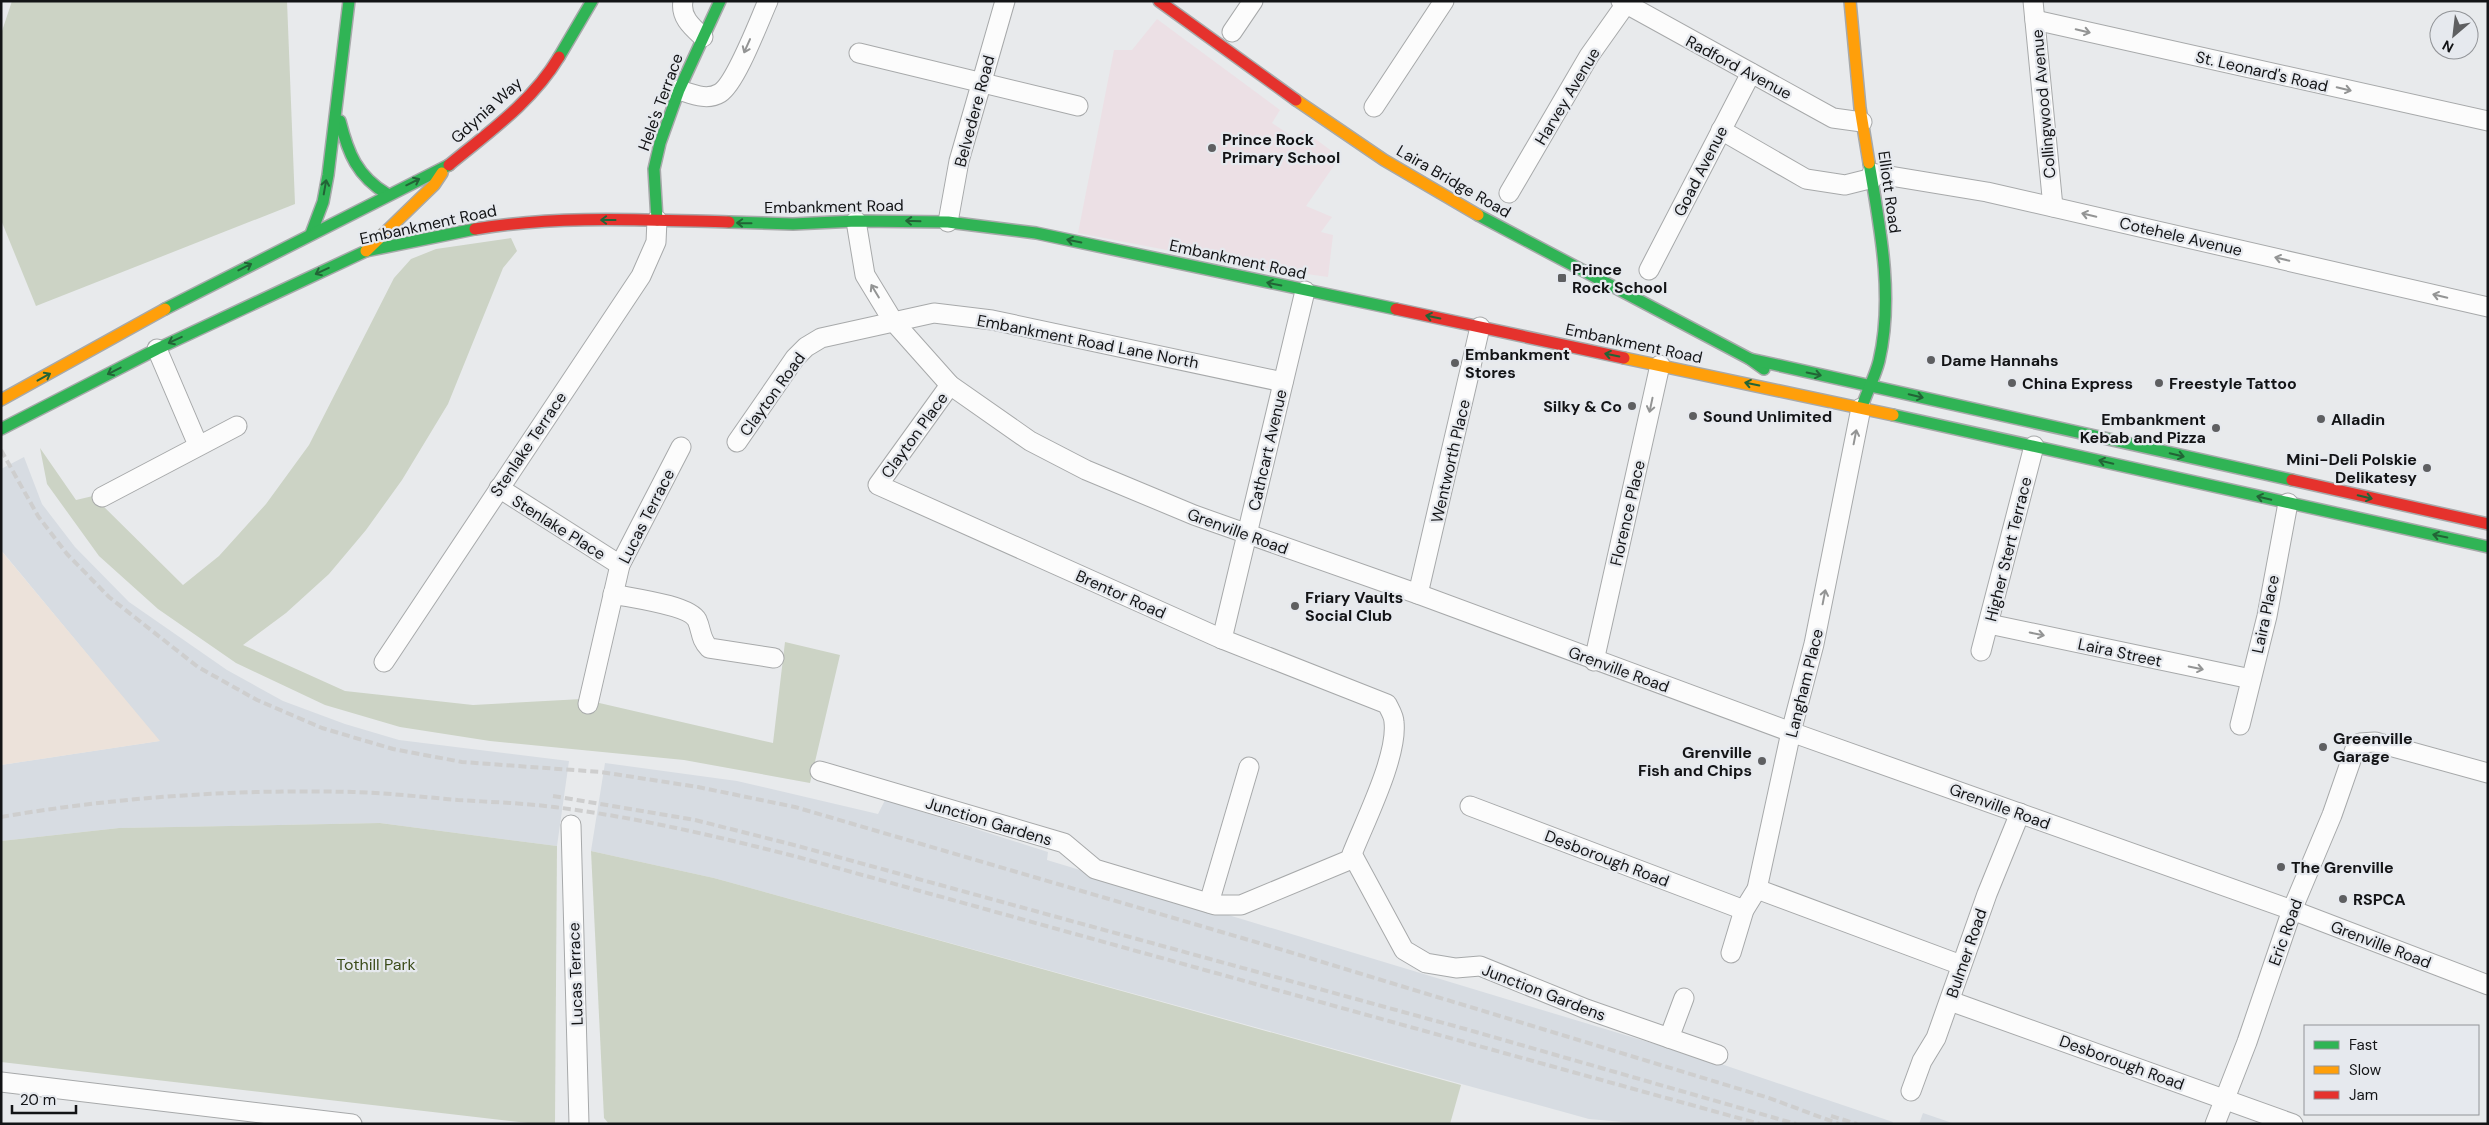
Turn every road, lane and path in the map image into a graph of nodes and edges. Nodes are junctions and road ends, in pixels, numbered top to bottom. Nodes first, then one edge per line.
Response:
1 (349, 1) edge
2 (592, 1) edge
3 (683, 1) edge
4 (720, 1) edge
5 (768, 1) edge
6 (1005, 1) edge
7 (1159, 1) edge
8 (1253, 1) edge
9 (1444, 1) edge
10 (1850, 1) edge
11 (2033, 1) edge
12 (1625, 2) edge
13 (2036, 20) junction
14 (1232, 32) dead end
15 (703, 37) junction
16 (859, 53) dead end
17 (1751, 73) junction
18 (981, 84) junction
19 (679, 90) junction
20 (1078, 106) dead end
21 (337, 107) junction
22 (1374, 107) dead end
23 (2488, 121) edge
24 (1862, 122) junction
25 (1721, 130) junction
26 (447, 166) junction
27 (1872, 175) junction
28 (1510, 193) dead end
29 (387, 194) junction
30 (2053, 207) junction
31 (656, 220) junction
32 (856, 220) junction
33 (948, 222) junction
34 (311, 234) junction
35 (366, 251) junction
36 (1649, 270) dead end
37 (1305, 291) junction
38 (2488, 307) edge
39 (893, 321) junction
40 (1480, 327) junction
41 (157, 349) junction
42 (1750, 359) junction
43 (1660, 365) junction
44 (1283, 382) junction
45 (950, 386) junction
46 (1868, 386) junction
47 (1800, 394) junction
48 (1, 400) edge
49 (1861, 408) junction
50 (237, 426) dead end
51 (1, 430) edge
52 (737, 442) dead end
53 (198, 445) junction
54 (2034, 446) junction
55 (681, 447) dead end
56 (878, 485) joint
57 (499, 488) junction
58 (102, 497) dead end
59 (2288, 503) junction
60 (2488, 524) edge
61 (1247, 534) junction
62 (2488, 547) edge
63 (620, 565) junction
64 (613, 594) junction
65 (1418, 594) junction
66 (1989, 624) junction
67 (1222, 639) junction
68 (1981, 651) dead end
69 (774, 658) dead end
70 (1594, 660) junction
71 (384, 662) dead end
72 (2251, 679) junction
73 (588, 704) dead end
74 (2240, 725) dead end
75 (1791, 732) junction
76 (1249, 767) dead end
77 (820, 771) dead end
78 (2488, 773) edge
79 (1470, 806) dead end
80 (2020, 813) junction
81 (571, 825) dead end
82 (1354, 858) junction
83 (1757, 889) junction
84 (1209, 903) junction
85 (1744, 910) junction
86 (2292, 910) junction
87 (1731, 953) dead end
88 (1961, 965) junction
89 (2488, 985) edge
90 (1684, 998) dead end
91 (1950, 1000) junction
92 (1669, 1038) junction
93 (1718, 1055) dead end
94 (1, 1082) edge
95 (1911, 1091) dead end
96 (2225, 1098) junction
97 (352, 1124) edge
98 (579, 1124) edge
99 (2215, 1124) edge
100 (2293, 1124) edge

1 - 21 main road
2 - 26 main road, Gdynia Way
3 - 15 street
4 - 15 main road, Hele's Terrace
5 -> 19 street
6 - 18 street, Belvedere Road
7 - 42 main road, Laira Bridge Road
8 - 14 street
9 - 22 street
10 - 24 main road, Elliott Road
11 - 13 street, Collingwood Avenue
12 - 17 street, Radford Avenue
12 - 28 street, Harvey Avenue
13 -> 23 street, St. Leonard's Road
13 - 30 street, Collingwood Avenue
15 - 19 main road, Hele's Terrace
16 - 18 street
17 - 24 street, Radford Avenue
17 - 25 street, Goad Avenue
18 - 20 street
18 - 33 street, Belvedere Road
19 - 31 main road, Hele's Terrace
21 - 29 main road
34 -> 21 main road
24 - 27 main road, Elliott Road
25 - 27 street
25 - 36 street, Goad Avenue
29 -> 26 main road, Gdynia Way
26 - 35 main road, Gdynia Way
27 - 30 street, Cotehele Avenue
27 - 46 main road, Elliott Road
29 - 34 main road, Gdynia Way
38 -> 30 street, Cotehele Avenue
32 -> 31 main road, Embankment Road
31 -> 35 main road, Embankment Road
31 - 57 street, Stenlake Terrace
33 -> 32 main road, Embankment Road
39 -> 32 street, Grenville Road
37 -> 33 main road, Embankment Road
48 -> 34 main road
35 -> 41 main road, Embankment Road
40 -> 37 main road, Embankment Road
37 - 44 street, Cathcart Avenue
39 - 44 street, Embankment Road Lane North
39 - 45 street, Grenville Road
39 - 52 street, Clayton Road
43 -> 40 main road, Embankment Road
40 - 65 street, Wentworth Place
41 -> 51 main road, Embankment Road
41 - 53 street
42 -> 46 main road
42 - 47 main road
47 -> 43 main road, Embankment Road
43 -> 70 street, Florence Place
44 - 61 street, Cathcart Avenue
45 - 56 street, Clayton Place
45 - 61 street, Grenville Road
46 - 49 main road, Elliott Road
46 -> 60 main road
47 - 49 main road, Embankment Road
49 - 54 main road, Embankment Road
75 -> 49 street, Langham Place
50 - 53 street
53 - 58 street
59 -> 54 main road, Embankment Road
54 - 66 street, Higher Stert Terrace
55 - 63 street, Lucas Terrace
56 - 67 street, Brentor Road
57 - 63 street, Stenlake Place
57 - 71 street, Stenlake Terrace
62 -> 59 main road, Embankment Road
59 - 72 street, Laira Place
61 - 65 street, Grenville Road
61 - 67 street, Cathcart Avenue
63 - 64 street, Lucas Terrace
64 - 69 street
64 - 73 street, Lucas Terrace
65 - 70 street, Grenville Road
66 - 68 street, Higher Stert Terrace
66 -> 72 street, Laira Street
67 - 82 street, Brentor Road
70 - 75 street, Grenville Road
72 - 74 street, Laira Place
75 - 80 street, Grenville Road
75 - 83 street, Langham Place
76 - 84 street
77 - 84 street, Junction Gardens
78 - 86 street, Eric Road
79 - 85 street, Desborough Road
80 - 86 street, Grenville Road
80 - 88 street, Bulmer Road
81 - 98 street, Lucas Terrace
82 - 84 street, Junction Gardens
82 - 92 street, Junction Gardens
83 - 85 street, Langham Place
83 - 88 street
85 - 87 street, Langham Place
86 - 89 street, Grenville Road
86 - 96 street, Eric Road
88 - 91 street, Bulmer Road
90 - 92 street
91 - 95 street, Bulmer Road
91 - 96 street, Desborough Road
92 - 93 street, Junction Gardens
94 - 97 street
96 - 99 street, Eric Road
96 - 100 street, Desborough Road

